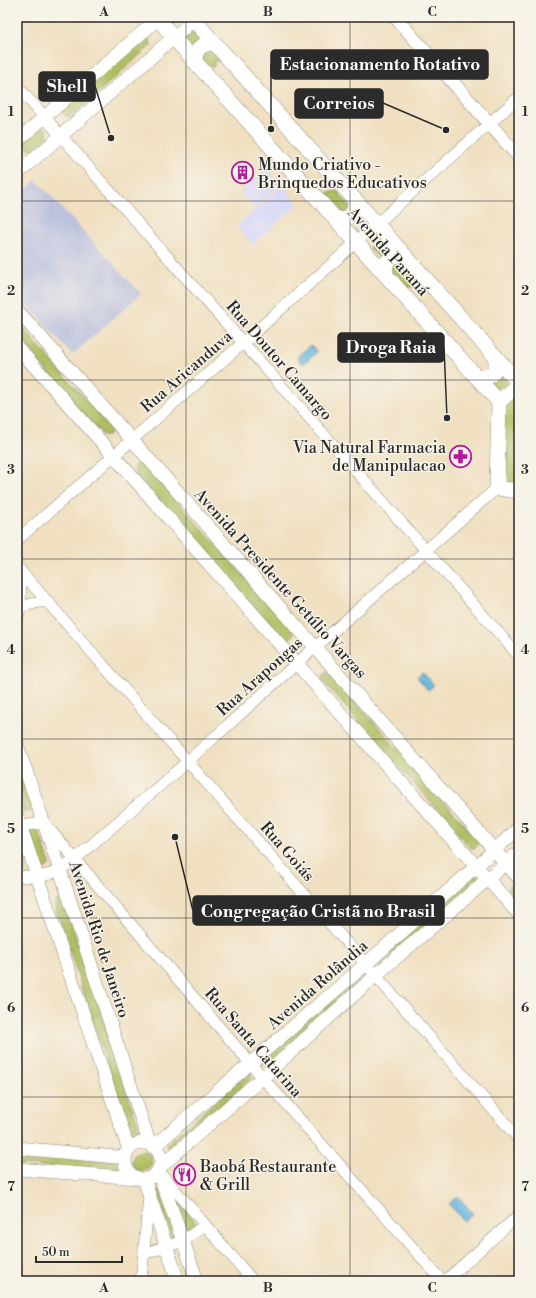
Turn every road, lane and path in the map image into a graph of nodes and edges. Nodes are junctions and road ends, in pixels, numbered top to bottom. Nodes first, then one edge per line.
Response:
1 (158, 17) edge
2 (396, 17) edge
3 (194, 18) edge
4 (173, 37) junction
5 (214, 43) junction
6 (195, 62) junction
7 (17, 86) edge
8 (519, 97) edge
9 (44, 118) junction
10 (489, 124) junction
11 (61, 136) junction
12 (17, 141) edge
13 (519, 157) edge
14 (18, 170) edge
15 (354, 199) junction
16 (336, 219) junction
17 (376, 224) junction
18 (356, 242) junction
19 (406, 257) junction
20 (386, 275) junction
21 (17, 310) edge
22 (243, 343) junction
23 (17, 347) edge
24 (495, 356) junction
25 (476, 376) junction
26 (519, 383) edge
27 (499, 402) junction
28 (131, 440) junction
29 (114, 456) junction
30 (497, 488) junction
31 (519, 491) edge
32 (17, 540) edge
33 (426, 551) junction
34 (17, 567) edge
35 (17, 572) edge
36 (49, 602) junction
37 (18, 612) edge
38 (316, 647) junction
39 (519, 656) edge
40 (296, 664) junction
41 (17, 745) edge
42 (188, 761) junction
43 (19, 821) edge
44 (44, 823) junction
45 (519, 828) edge
46 (494, 850) junction
47 (519, 852) edge
48 (74, 860) junction
49 (506, 863) junction
50 (17, 864) edge
51 (476, 866) junction
52 (60, 870) junction
53 (17, 876) edge
54 (38, 877) junction
55 (519, 878) edge
56 (488, 879) junction
57 (519, 914) edge
58 (366, 964) junction
59 (376, 975) junction
60 (250, 1063) junction
61 (263, 1077) junction
62 (519, 1139) edge
63 (151, 1146) junction
64 (17, 1148) edge
65 (128, 1152) junction
66 (17, 1169) edge
67 (159, 1169) junction
68 (141, 1178) junction
69 (149, 1194) junction
70 (519, 1215) edge
71 (205, 1225) junction
72 (183, 1241) junction
73 (167, 1246) junction
74 (143, 1254) junction
75 (141, 1281) edge
76 (178, 1281) edge
77 (197, 1281) edge
78 (253, 1281) edge
79 (444, 1281) edge

1 - 4 main road, Avenida Paraná
1 - 9 street
2 - 10 street
3 - 4 street
3 - 5 main road, Avenida Paraná
4 - 6 main road, Avenida Paraná
4 - 11 street
5 - 6 main road
5 - 15 main road, Avenida Paraná
6 - 16 main road, Avenida Paraná
7 - 9 street, Rua Doutor Camargo
8 - 10 street, Rua Aricanduva
9 - 11 street, Rua Doutor Camargo
9 - 12 street
10 - 13 street
10 - 17 street, Rua Aricanduva
11 - 14 street
11 - 22 street, Rua Doutor Camargo
15 - 16 main road
15 - 17 main road, Avenida Paraná
16 - 18 main road, Avenida Paraná
17 - 18 street, Rua Aricanduva
17 - 19 main road, Avenida Paraná
18 - 20 main road, Avenida Paraná
18 - 22 street, Rua Aricanduva
19 - 20 main road
19 - 24 main road, Avenida Paraná
20 - 25 main road, Avenida Paraná
21 - 28 street, Avenida Presidente Getúlio Vargas
22 - 28 street, Rua Aricanduva
22 - 33 street, Rua Doutor Camargo
23 - 29 street
24 - 25 main road
24 - 26 main road, Avenida Paraná
25 - 27 main road, Avenida Paraná
26 - 27 main road
27 - 30 main road
28 - 29 street, Rua Aricanduva
28 - 38 street, Avenida Presidente Getúlio Vargas
29 - 32 street, Rua Aricanduva
29 - 40 street
30 - 31 main road
30 - 33 street, Rua Arapongas
33 - 38 street, Rua Arapongas
33 - 39 street, Rua Doutor Camargo
34 - 36 street, Rua Goiás
35 - 37 street
36 - 37 street
36 - 42 street, Rua Goiás
38 - 40 street, Rua Arapongas
38 - 46 street, Avenida Presidente Getúlio Vargas
40 - 42 street, Rua Arapongas
40 - 51 street
41 - 44 street, Avenida Rio de Janeiro
42 - 48 street, Rua Arapongas
42 - 58 street, Rua Goiás
43 - 44 street
43 - 50 street
43 - 54 street
44 - 48 street, Rua Santa Catarina
44 - 52 street, Avenida Rio de Janeiro
45 - 46 street, Avenida Rolândia
46 - 49 street, Avenida Presidente Getúlio Vargas
46 - 51 street, Avenida Rolândia
47 - 49 street, Avenida Rolândia
48 - 52 street, Rua Arapongas
48 - 60 street, Rua Santa Catarina
49 - 55 street, Avenida Presidente Getúlio Vargas
49 - 56 street, Avenida Rolândia
51 - 56 street
51 - 58 street, Avenida Rolândia
52 - 54 street, Rua Arapongas
52 - 63 street, Avenida Rio de Janeiro
53 - 54 street
54 - 65 street
56 - 57 street
56 - 59 street, Avenida Rolândia
58 - 59 street, Rua Goiás
58 - 60 street, Avenida Rolândia
59 - 61 street, Avenida Rolândia
59 - 62 street, Rua Goiás
60 - 61 street, Rua Santa Catarina
60 - 63 street, Avenida Rolândia
61 - 67 street, Avenida Rolândia
61 - 79 street, Rua Santa Catarina
63 - 65 street
63 - 67 street
64 - 65 street
65 - 68 street
66 - 68 street
67 - 68 street
67 - 71 street
67 - 72 street
68 - 69 street
69 - 73 street
69 - 74 street
70 - 79 street
71 - 72 street
71 - 78 street
72 - 73 street
72 - 77 street
73 - 74 street
73 - 76 street
74 - 75 street

